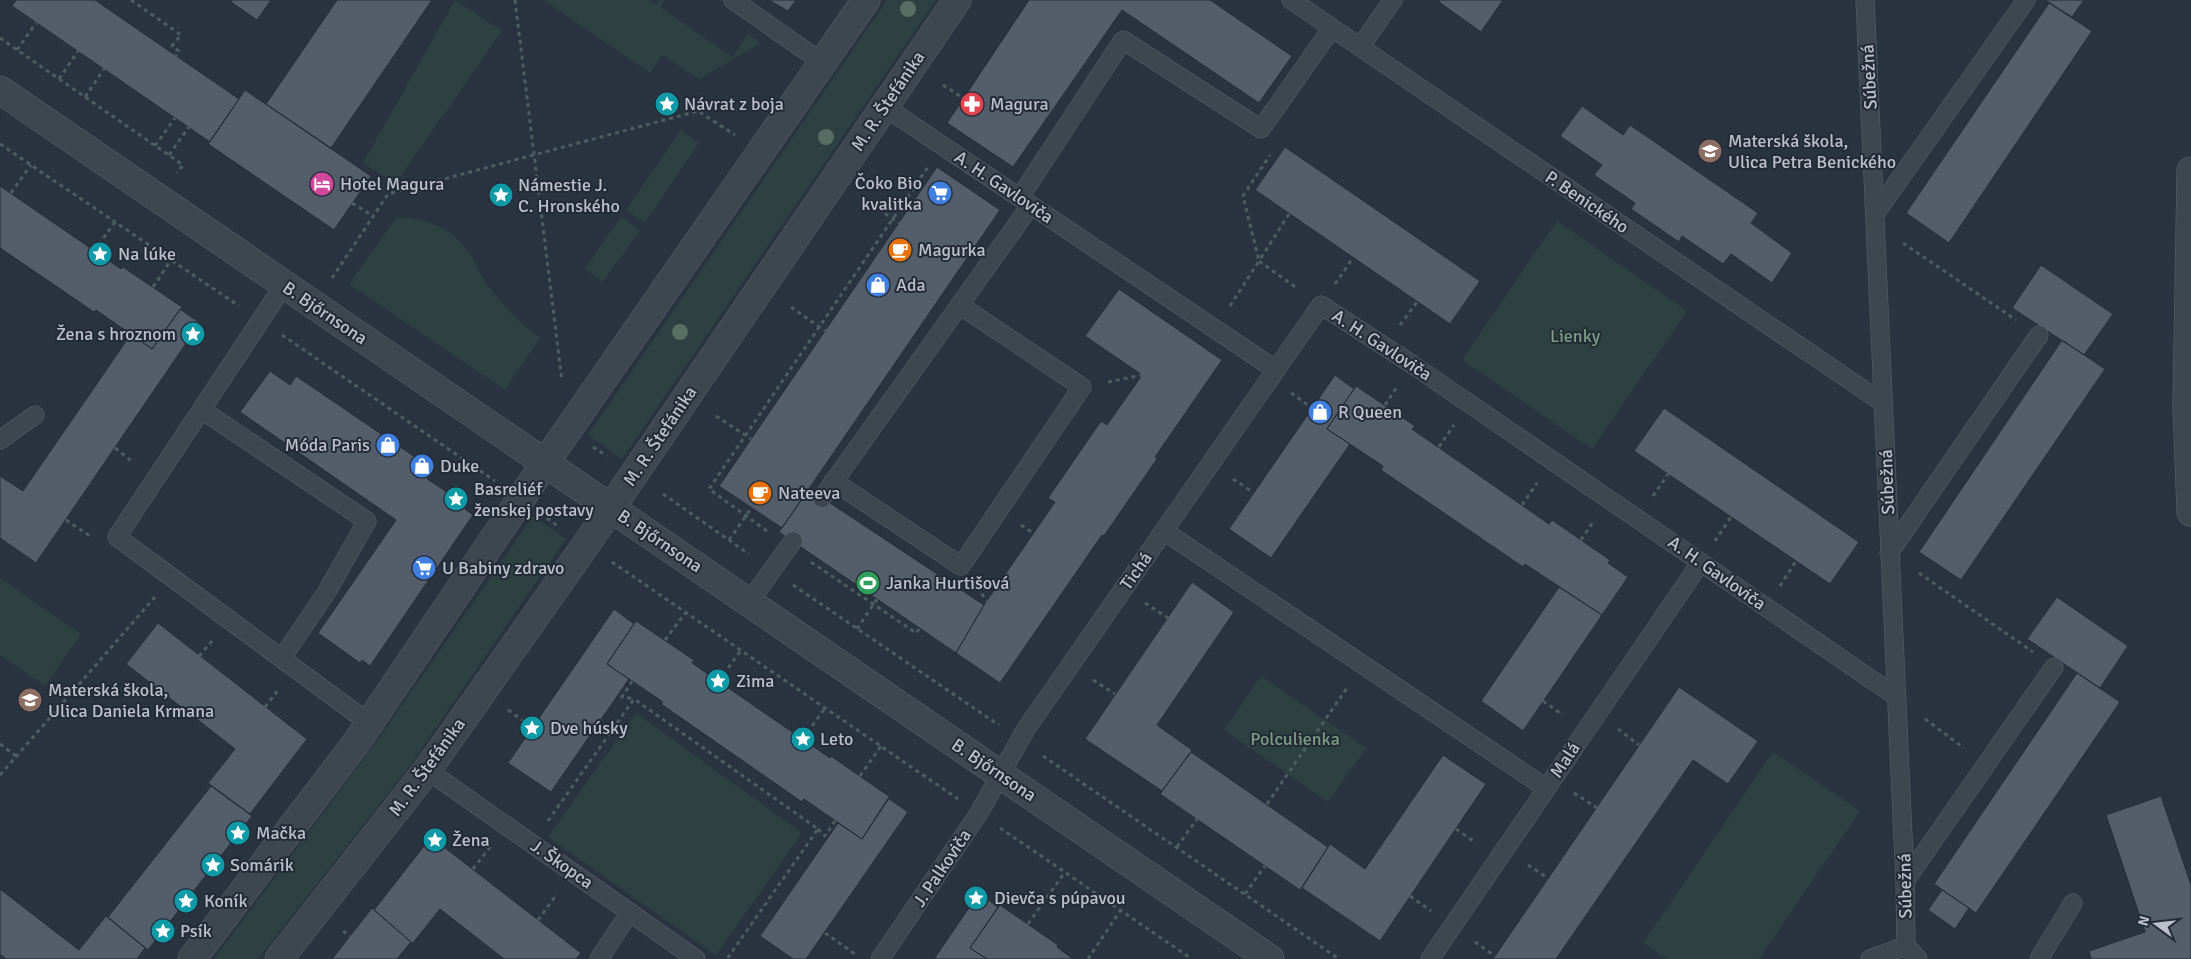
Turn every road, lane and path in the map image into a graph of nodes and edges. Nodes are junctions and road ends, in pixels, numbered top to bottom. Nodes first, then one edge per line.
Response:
1 (132, 0) edge
2 (514, 0) edge
3 (733, 0) edge
4 (866, 0) edge
5 (957, 0) edge
6 (1291, 0) edge
7 (1393, 0) edge
8 (1865, 0) edge
9 (2026, 0) edge
10 (36, 23) dead end
11 (1332, 28) junction
12 (1360, 47) junction
13 (17, 50) dead end
14 (78, 51) dead end
15 (176, 56) dead end
16 (823, 63) junction
17 (104, 69) dead end
18 (59, 79) dead end
19 (944, 85) dead end
20 (0, 90) edge
21 (85, 97) dead end
22 (963, 98) dead end
23 (885, 107) junction
24 (175, 118) dead end
25 (189, 127) dead end
26 (1261, 129) junction
27 (0, 144) edge
28 (155, 146) dead end
29 (760, 152) junction
30 (169, 155) dead end
31 (533, 155) junction
32 (931, 162) dead end
33 (32, 165) junction
34 (2191, 171) edge
35 (11, 193) dead end
36 (865, 200) dead end
37 (1025, 201) junction
38 (352, 203) dead end
39 (1289, 214) dead end
40 (373, 216) junction
41 (893, 219) junction
42 (1875, 220) junction
43 (115, 222) junction
44 (899, 223) dead end
45 (94, 251) dead end
46 (171, 260) junction
47 (1259, 261) junction
48 (329, 283) dead end
49 (284, 286) junction
50 (153, 287) dead end
51 (1321, 305) junction
52 (960, 306) junction
53 (791, 307) dead end
54 (261, 321) junction
55 (819, 327) junction
56 (1215, 329) junction
57 (825, 331) dead end
58 (2039, 335) joint
59 (1276, 370) junction
60 (1142, 375) dead end
61 (1082, 386) junction
62 (563, 390) dead end
63 (1292, 393) dead end
64 (1884, 403) junction
65 (1312, 408) dead end
66 (202, 410) junction
67 (35, 416) dead end
68 (716, 416) dead end
69 (746, 436) junction
70 (751, 439) dead end
71 (0, 440) edge
72 (590, 445) dead end
73 (611, 458) dead end
74 (545, 463) junction
75 (494, 480) dead end
76 (833, 481) junction
77 (822, 498) dead end
78 (611, 507) junction
79 (752, 508) dead end
80 (2191, 512) edge
81 (541, 514) dead end
82 (746, 516) junction
83 (564, 530) dead end
84 (1164, 531) junction
85 (772, 535) dead end
86 (729, 540) dead end
87 (793, 541) dead end
88 (1889, 553) junction
89 (805, 558) dead end
90 (609, 561) dead end
91 (1701, 562) junction
92 (835, 570) dead end
93 (831, 575) junction
94 (172, 577) junction
95 (877, 599) dead end
96 (749, 602) junction
97 (873, 604) junction
98 (686, 612) junction
99 (857, 628) dead end
100 (920, 628) dead end
101 (665, 640) dead end
102 (741, 650) junction
103 (282, 658) junction
104 (1363, 664) junction
105 (2054, 667) joint
106 (632, 681) dead end
107 (719, 682) dead end
108 (1897, 697) junction
109 (634, 699) junction
110 (825, 708) junction
111 (508, 710) dead end
112 (370, 723) junction
113 (532, 727) dead end
114 (802, 740) dead end
115 (0, 744) edge
116 (881, 746) junction
117 (16, 756) junction
118 (1986, 764) junction
119 (427, 770) junction
120 (1000, 774) junction
121 (0, 775) edge
122 (860, 776) dead end
123 (1546, 788) junction
124 (1267, 804) dead end
125 (979, 814) junction
126 (1197, 819) dead end
127 (835, 821) dead end
128 (818, 829) junction
129 (532, 844) junction
130 (1176, 847) dead end
131 (1265, 866) dead end
132 (1064, 872) junction
133 (1905, 881) junction
134 (1245, 894) dead end
135 (2073, 903) dead end
136 (1120, 910) junction
137 (630, 912) junction
138 (1028, 924) dead end
139 (824, 933) dead end
140 (1906, 946) junction
141 (192, 959) edge
142 (278, 959) edge
143 (599, 959) edge
144 (696, 959) edge
145 (727, 959) edge
146 (863, 959) edge
147 (880, 959) edge
148 (1088, 959) edge
149 (1192, 959) edge
150 (1270, 959) edge
151 (1430, 959) edge
152 (1870, 959) edge
153 (1918, 959) edge
154 (2039, 959) edge

1 - 15 path
2 - 31 path
3 - 16 lane
4 - 16 street
5 - 23 street, M. R. Štefánika
6 - 11 lane, P. Benického
7 - 12 lane
8 - 42 lane, Súbežná
9 - 42 lane
10 - 13 path
11 - 12 lane, P. Benického
11 - 26 lane
12 - 64 lane, P. Benického
14 - 18 path
16 - 29 street
17 - 21 path
19 - 22 path
20 - 49 street, B. Bjőrnsona
23 - 37 lane, A. H. Gavloviča
23 - 78 street, M. R. Štefánika
24 - 28 path
25 - 30 path
26 - 37 lane
26 - 47 path
27 - 33 path
29 - 31 path
29 - 74 street
31 - 40 path
31 - 62 path
32 - 41 path
33 - 35 path
33 - 43 path
34 - 80 street
36 - 41 path
37 - 52 lane
37 - 56 lane, A. H. Gavloviča
38 - 40 path
39 - 47 path
40 - 48 path
41 - 44 path
41 - 55 path
42 - 58 path
42 - 64 lane, Súbežná
43 - 45 path
43 - 46 path
46 - 50 path
46 - 54 path
47 - 51 path
47 - 56 path
49 - 54 lane
49 - 74 street, B. Bjőrnsona
51 - 59 lane, A. H. Gavloviča
51 - 91 lane, A. H. Gavloviča
52 - 61 lane
52 - 76 lane
53 - 55 path
54 - 66 lane
54 - 75 path
55 - 57 path
55 - 69 path
56 - 59 lane, A. H. Gavloviča
58 - 88 lane
59 - 84 lane, Tichá
60 - 61 path
61 - 76 lane
63 - 65 path
64 - 88 lane, Súbežná
66 - 94 lane
66 - 103 lane
67 - 71 lane
68 - 69 path
69 - 70 path
69 - 82 path
72 - 73 path
74 - 78 street, B. Bjőrnsona
74 - 112 street
76 - 77 lane
78 - 96 street, B. Bjőrnsona
78 - 119 street, M. R. Štefánika
79 - 82 path
81 - 83 path
82 - 85 path
82 - 86 path
84 - 104 lane
84 - 120 lane, Tichá
87 - 96 lane
88 - 105 path
88 - 108 lane, Súbežná
89 - 93 path
90 - 98 path
91 - 108 lane, A. H. Gavloviča
91 - 123 lane, Malá
92 - 93 path
93 - 97 path
94 - 103 lane
94 - 117 path
95 - 97 path
96 - 120 street, B. Bjőrnsona
97 - 99 path
97 - 100 path
98 - 101 path
98 - 102 path
102 - 107 path
102 - 110 path
103 - 112 lane
104 - 123 lane
104 - 124 path
105 - 118 lane
106 - 109 path
108 - 118 path
108 - 133 lane, Súbežná
109 - 128 path
109 - 129 path
110 - 114 path
110 - 116 path
111 - 113 path
112 - 141 street
115 - 117 path
116 - 122 path
116 - 125 path
117 - 121 path
118 - 133 lane
119 - 129 lane, J. Škopca
119 - 142 street, M. R. Štefánika
120 - 125 lane, J. Palkoviča
120 - 150 street, B. Bjőrnsona
123 - 151 lane, Malá
125 - 132 path
125 - 147 lane, J. Palkoviča
126 - 130 path
127 - 128 path
128 - 145 path
129 - 137 lane, J. Škopca
131 - 134 path
132 - 136 path
132 - 138 path
133 - 140 lane, Súbežná
135 - 154 lane
136 - 148 path
136 - 149 path
137 - 143 lane
137 - 144 lane, J. Škopca
139 - 146 path
140 - 152 lane
140 - 153 lane

